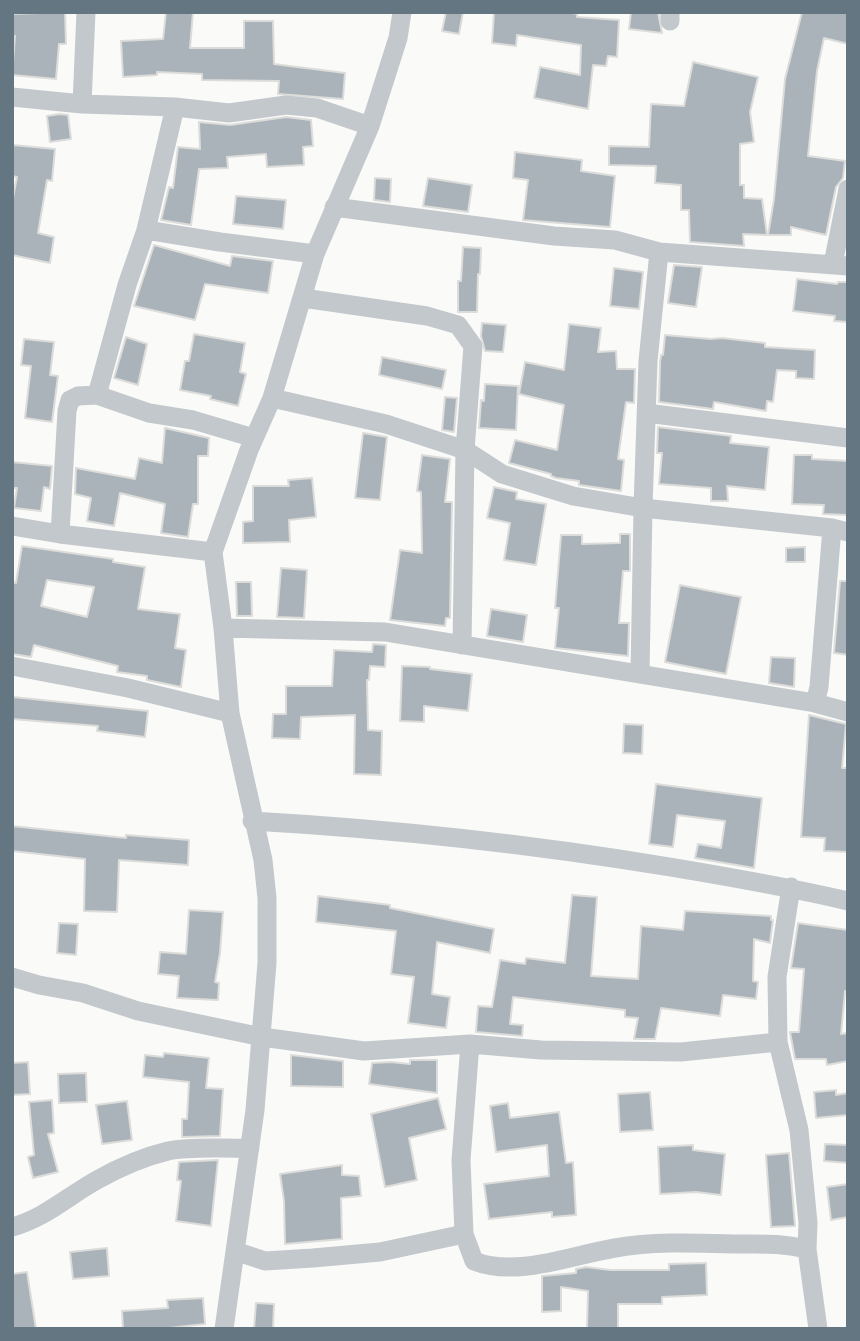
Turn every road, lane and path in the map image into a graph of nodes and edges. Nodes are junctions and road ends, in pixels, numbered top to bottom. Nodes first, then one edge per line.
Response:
1 (86, 12) edge
2 (402, 12) edge
3 (12, 97) edge
4 (82, 104) junction
5 (174, 107) junction
6 (370, 127) junction
7 (848, 189) edge
8 (334, 207) junction
9 (146, 230) junction
10 (659, 252) junction
11 (315, 254) junction
12 (841, 265) edge
13 (303, 298) junction
14 (97, 395) junction
15 (272, 398) junction
16 (646, 413) junction
17 (254, 438) junction
18 (848, 438) edge
19 (466, 450) junction
20 (643, 508) junction
21 (12, 526) edge
22 (840, 530) edge
23 (60, 534) junction
24 (213, 552) junction
25 (223, 628) junction
26 (462, 645) junction
27 (12, 666) edge
28 (640, 674) junction
29 (815, 703) junction
30 (848, 712) edge
31 (230, 713) junction
32 (252, 821) junction
33 (791, 887) junction
34 (848, 901) edge
35 (12, 977) edge
36 (262, 1037) junction
37 (778, 1042) junction
38 (470, 1044) junction
39 (250, 1148) junction
40 (12, 1227) edge
41 (464, 1234) junction
42 (807, 1249) junction
43 (235, 1251) junction
44 (224, 1329) edge
45 (818, 1329) edge

1 - 4 street
2 - 6 street
3 - 4 street
4 - 5 street
5 - 6 street
5 - 9 street
6 - 8 street
7 - 12 street
8 - 10 street
8 - 11 street
9 - 11 street
9 - 14 street
10 - 12 street
10 - 16 street
11 - 13 street
13 - 15 street
13 - 19 street
14 - 17 street
14 - 23 street
15 - 17 street
15 - 19 street
16 - 18 street
16 - 20 street
17 - 24 street
19 - 20 street
19 - 26 street
20 - 22 street
20 - 28 street
21 - 23 street
22 - 29 street
23 - 24 street
24 - 25 street
25 - 26 street
25 - 31 street
26 - 28 street
27 - 31 street
28 - 29 street
29 - 30 street
31 - 32 street
32 - 33 street
32 - 36 street
33 - 34 street
33 - 37 street
35 - 36 street
36 - 38 street
36 - 39 street
37 - 38 street
37 - 42 street
38 - 41 street
39 - 40 street
39 - 43 street
41 - 42 street
41 - 43 street
42 - 45 street
43 - 44 street

